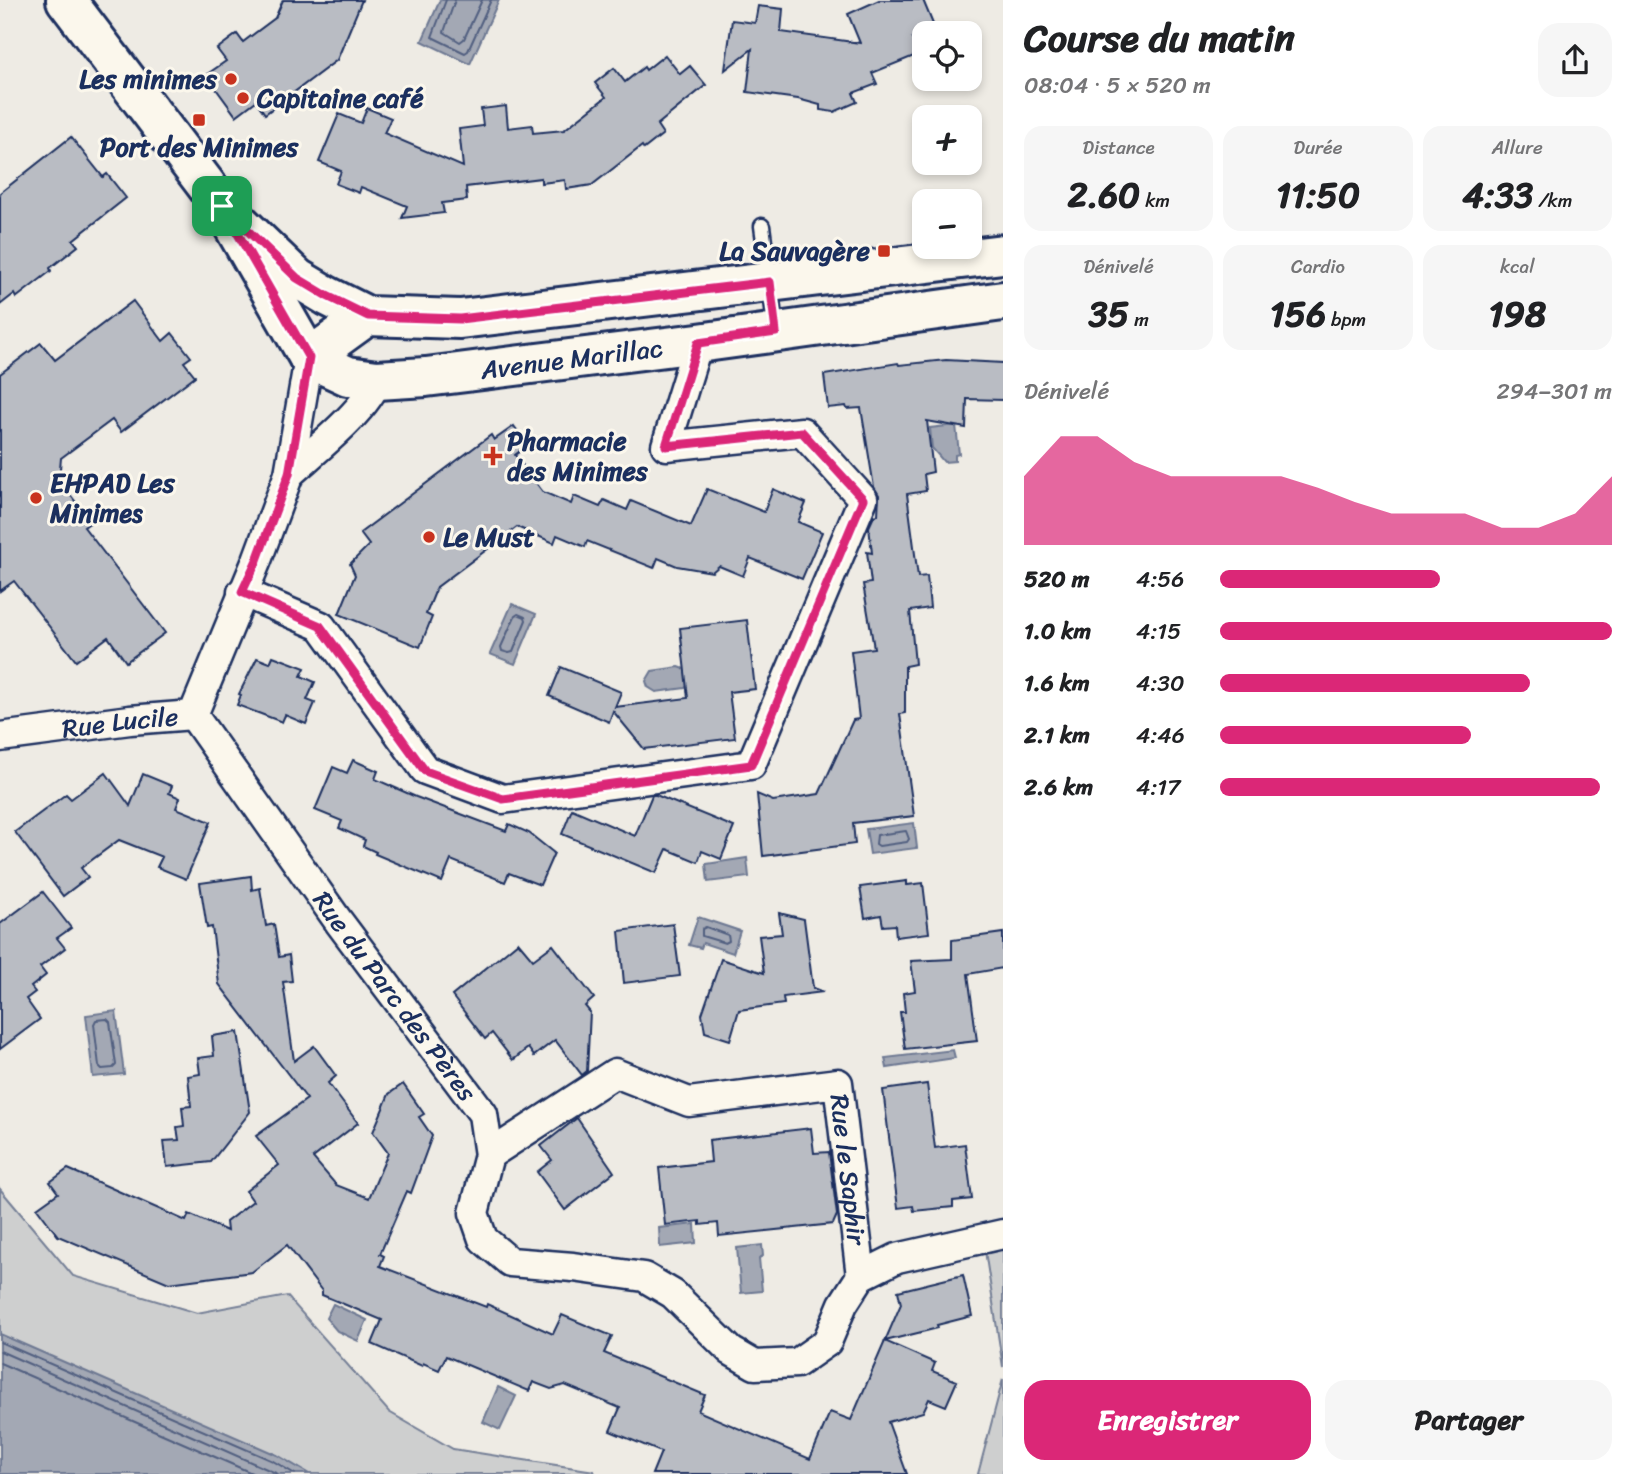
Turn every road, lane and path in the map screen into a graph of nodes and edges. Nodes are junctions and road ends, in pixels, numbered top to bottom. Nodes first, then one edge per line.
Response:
1 (66, 0) edge
2 (222, 206) junction
3 (762, 226) dead end
4 (1003, 254) edge
5 (770, 282) junction
6 (1003, 301) edge
7 (368, 316) junction
8 (776, 332) junction
9 (698, 343) junction
10 (309, 358) junction
11 (377, 380) junction
12 (289, 474) junction
13 (242, 592) junction
14 (193, 715) junction
15 (0, 737) edge
16 (489, 1155) junction
17 (1003, 1234) edge
18 (861, 1276) junction

1 - 2 street
2 - 7 street
2 - 10 street
3 - 5 lane
4 - 5 street, Avenue Marillac
5 - 7 street, Avenue Marillac
5 - 8 lane
6 - 8 street, Avenue Marillac
7 - 10 street
7 - 11 street
8 - 9 street, Avenue Marillac
9 - 11 street, Avenue Marillac
9 - 13 street
10 - 11 street, Avenue Marillac
10 - 12 street, Rue Lucile
11 - 12 street, Rue Lucile
12 - 13 street, Rue Lucile
13 - 14 street, Rue Lucile
14 - 15 street, Rue Lucile
14 - 16 street, Rue du Parc des Pères
16 - 18 street, Rue du Parc des Pères
16 - 18 street, Rue le Saphir
17 - 18 street

